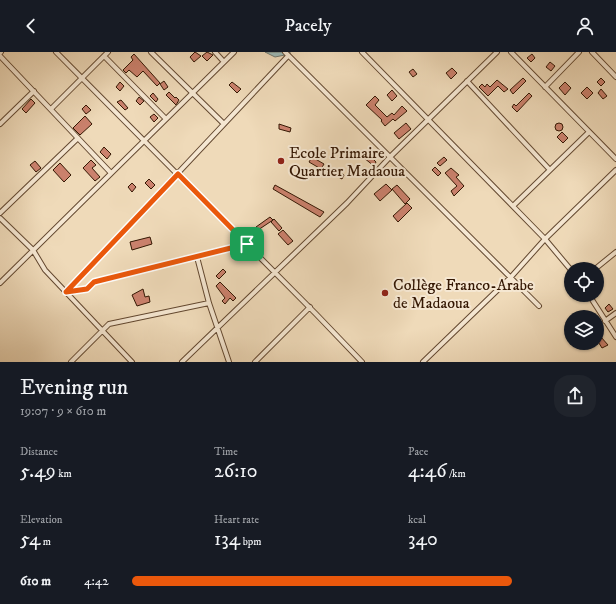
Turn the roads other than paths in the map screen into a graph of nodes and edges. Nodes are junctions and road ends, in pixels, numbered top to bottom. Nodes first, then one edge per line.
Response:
1 (56, 52) edge
2 (108, 52) edge
3 (151, 52) edge
4 (215, 52) edge
5 (234, 52) edge
6 (362, 52) edge
7 (497, 52) edge
8 (511, 52) edge
9 (579, 52) edge
10 (592, 52) edge
11 (287, 54) edge
12 (0, 56) edge
13 (104, 56) junction
14 (224, 62) junction
15 (616, 77) edge
16 (82, 78) junction
17 (467, 82) junction
18 (545, 87) junction
19 (34, 91) junction
20 (192, 93) junction
21 (51, 109) junction
22 (166, 119) junction
23 (428, 120) junction
24 (223, 123) junction
25 (0, 124) edge
26 (589, 132) junction
27 (78, 138) junction
28 (144, 141) junction
29 (390, 157) junction
30 (616, 159) edge
31 (550, 170) junction
32 (616, 170) edge
33 (111, 173) junction
34 (178, 174) junction
35 (513, 206) junction
36 (0, 213) edge
37 (0, 218) edge
38 (545, 239) junction
39 (247, 244) junction
40 (33, 250) junction
41 (616, 252) edge
42 (198, 258) junction
43 (564, 262) edge
44 (604, 262) edge
45 (274, 272) junction
46 (510, 277) junction
47 (0, 283) edge
48 (66, 292) junction
49 (593, 302) edge
50 (209, 304) junction
51 (539, 306) dead end
52 (310, 307) junction
53 (616, 313) edge
54 (605, 321) junction
55 (217, 328) junction
56 (102, 329) junction
57 (616, 338) edge
58 (71, 362) edge
59 (132, 362) edge
60 (182, 362) edge
61 (229, 362) edge
62 (255, 362) edge
63 (362, 362) edge
64 (423, 362) edge

1 - 16 street
2 - 13 street
3 - 20 street
4 - 14 street
5 - 14 street
6 - 23 street
7 - 17 street
8 - 18 street
9 - 18 street
10 - 15 street
11 - 24 street
11 - 29 street
12 - 19 street
13 - 16 street
13 - 22 street
14 - 20 street
16 - 21 street
16 - 28 street
17 - 23 street
17 - 31 street
18 - 26 street
19 - 21 street
19 - 25 street
20 - 22 street
20 - 24 street
21 - 27 street
22 - 28 street
23 - 29 street
23 - 35 street
24 - 34 street
26 - 30 street
26 - 31 street
27 - 33 street
27 - 36 street
28 - 33 street
28 - 34 street
29 - 45 street
29 - 46 street
31 - 35 street
32 - 38 street
33 - 40 street
34 - 39 street
34 - 48 street
35 - 38 street
37 - 40 street
38 - 43 street
38 - 46 street
39 - 42 street
39 - 45 street
40 - 47 street
40 - 48 street
41 - 44 street
42 - 48 street
42 - 50 street
45 - 52 street
45 - 55 street
46 - 51 street
46 - 64 street
48 - 56 street
49 - 54 street
50 - 55 street
50 - 56 street
52 - 62 street
52 - 63 street
53 - 54 street
54 - 57 street
55 - 60 street
55 - 61 street
56 - 58 street
56 - 59 street

